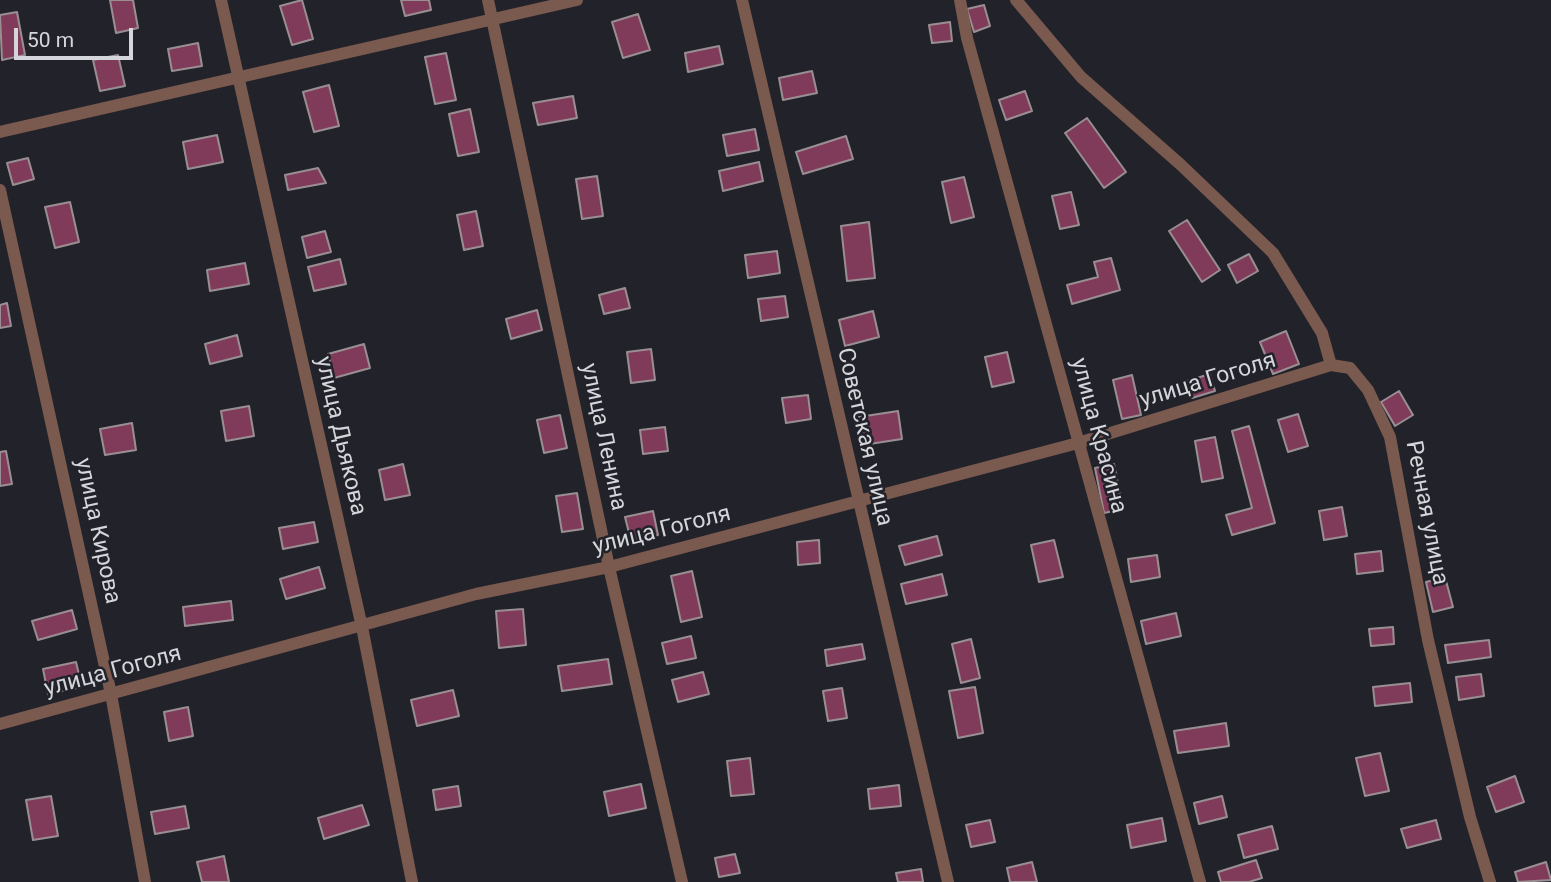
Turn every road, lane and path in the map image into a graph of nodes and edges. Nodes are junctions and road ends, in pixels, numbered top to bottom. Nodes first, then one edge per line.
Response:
1 (221, 0) edge
2 (488, 0) edge
3 (578, 0) edge
4 (742, 0) edge
5 (960, 0) edge
6 (1016, 0) edge
7 (493, 20) junction
8 (238, 76) junction
9 (0, 132) edge
10 (0, 190) edge
11 (1331, 365) junction
12 (1078, 443) junction
13 (857, 502) junction
14 (609, 567) junction
15 (362, 627) junction
16 (111, 694) junction
17 (0, 724) edge
18 (145, 882) edge
19 (412, 882) edge
20 (682, 882) edge
21 (948, 882) edge
22 (1200, 882) edge
23 (1490, 882) edge

1 - 8 street, улица Дьякова
2 - 7 street, улица Ленина
3 - 7 street
4 - 13 street, Советская улица
5 - 12 street, улица Красина
6 - 11 street
7 - 8 street
7 - 14 street, улица Ленина
8 - 9 street
8 - 15 street, улица Дьякова
10 - 16 street, улица Кирова
11 - 12 street, улица Гоголя
11 - 23 street, Речная улица
12 - 13 street, улица Гоголя
12 - 22 street, улица Красина
13 - 14 street, улица Гоголя
13 - 21 street, Советская улица
14 - 15 street, улица Гоголя
14 - 20 street, улица Ленина
15 - 16 street, улица Гоголя
15 - 19 street, улица Дьякова
16 - 17 street, улица Гоголя
16 - 18 street, улица Кирова

